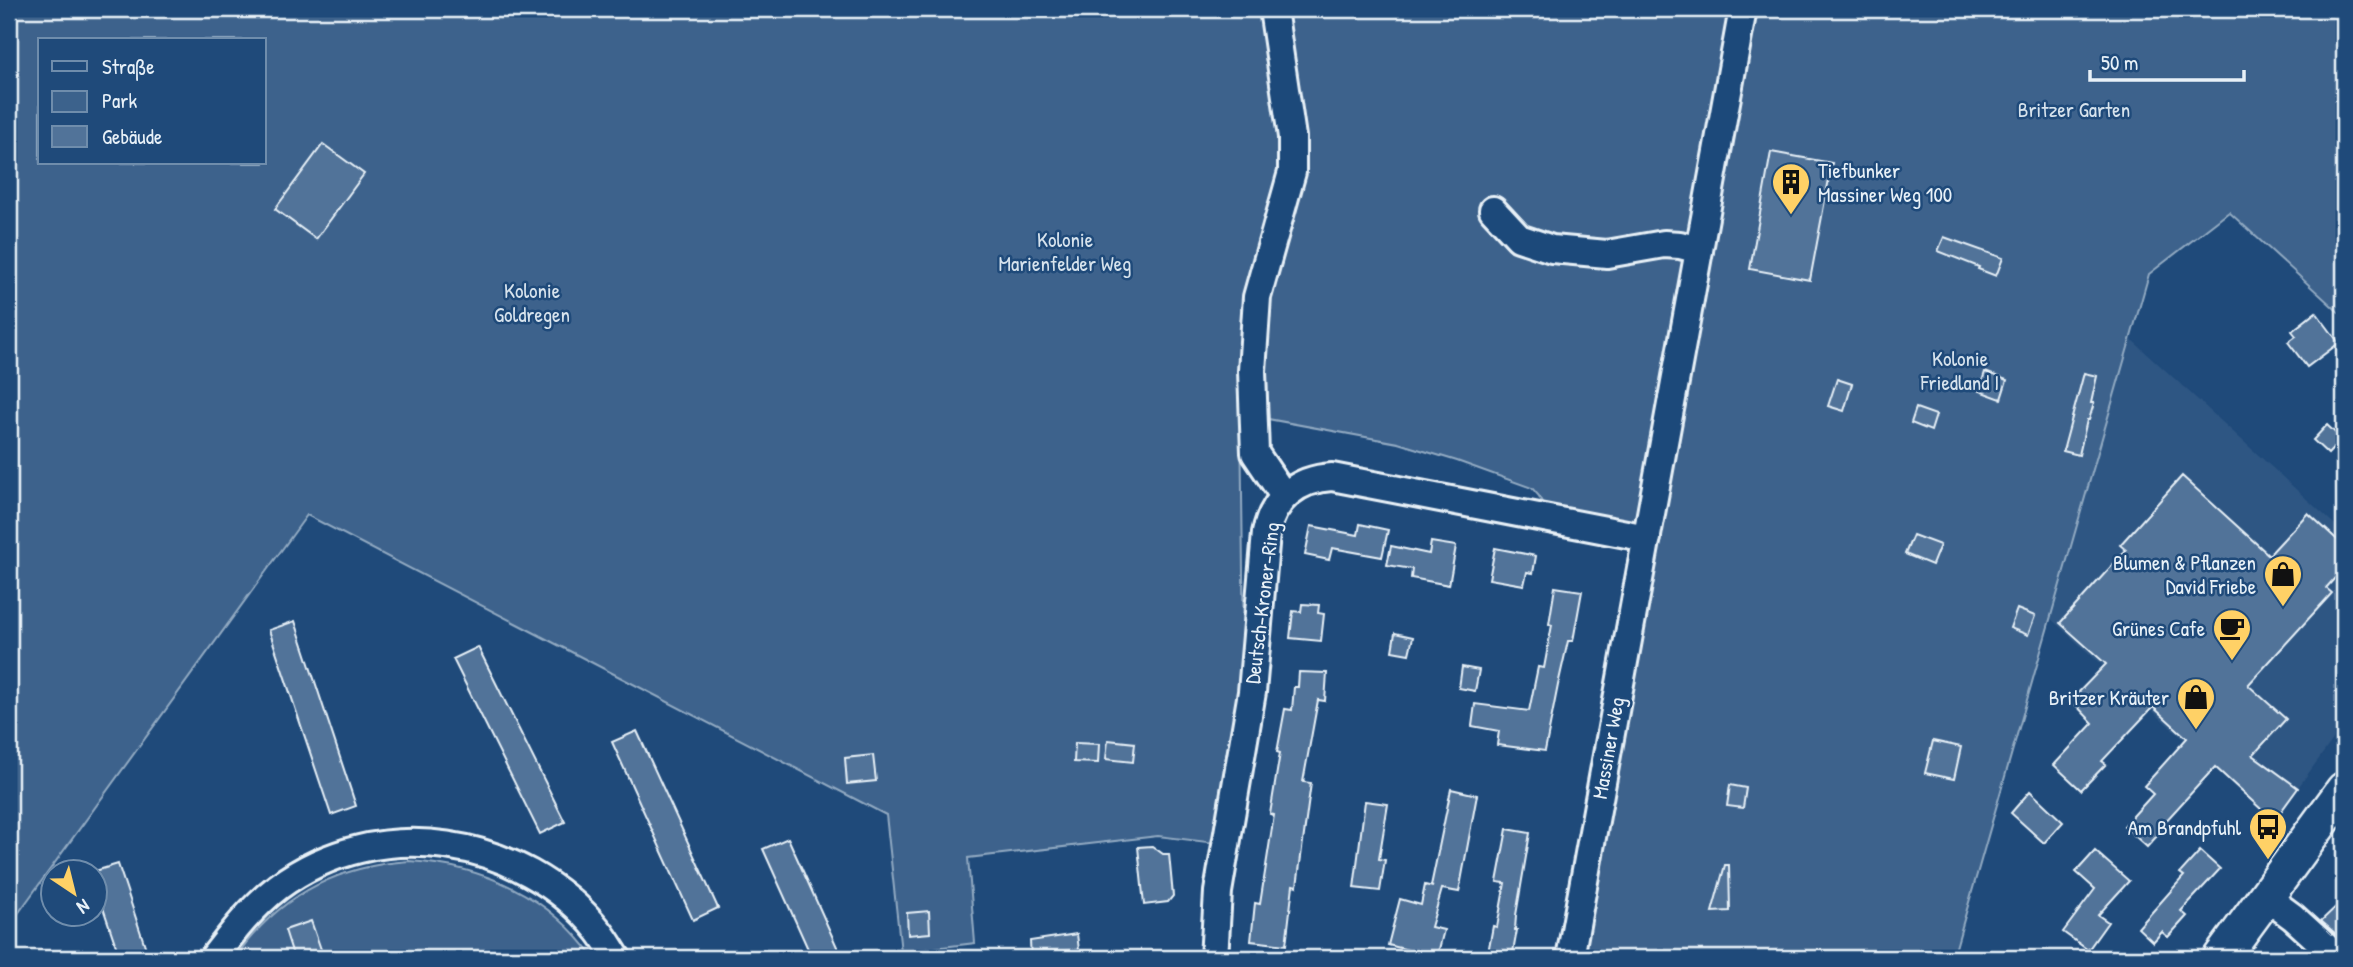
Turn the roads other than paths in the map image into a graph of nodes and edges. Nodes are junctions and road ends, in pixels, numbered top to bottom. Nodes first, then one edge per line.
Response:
1 (1273, 9) edge
2 (1743, 9) edge
3 (1493, 210) dead end
4 (1699, 250) junction
5 (1284, 496) junction
6 (1647, 538) junction
7 (2344, 790) edge
8 (2266, 897) junction
9 (214, 958) edge
10 (617, 958) edge
11 (1214, 958) edge
12 (1570, 958) edge
13 (2221, 958) edge
14 (2338, 958) edge

1 - 5 street
2 - 4 street, Massiner Weg
3 - 4 street
4 - 6 street, Massiner Weg
5 - 6 street, Deutsch-Kroner-Ring
5 - 11 street, Deutsch-Kroner-Ring
6 - 12 street, Massiner Weg
7 - 8 main road
8 - 13 main road
8 - 14 street
9 - 10 street

